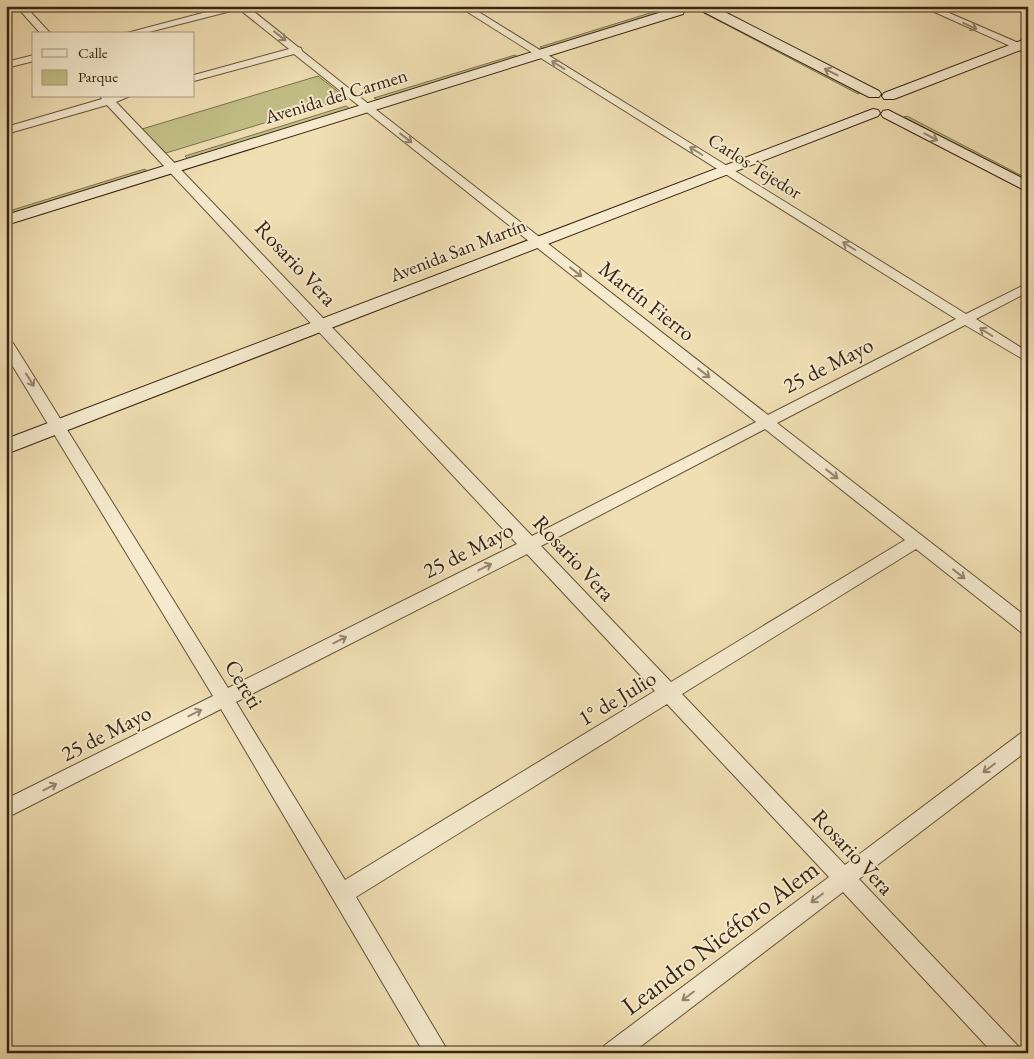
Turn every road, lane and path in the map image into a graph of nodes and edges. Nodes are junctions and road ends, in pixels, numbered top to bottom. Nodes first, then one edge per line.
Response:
1 (241, 6) edge
2 (462, 6) edge
3 (663, 6) edge
4 (925, 6) edge
5 (18, 8) edge
6 (674, 9) edge
7 (703, 9) edge
8 (44, 32) edge
9 (136, 32) edge
10 (1026, 48) edge
11 (298, 50) junction
12 (534, 51) junction
13 (32, 58) edge
14 (6, 65) edge
15 (195, 78) edge
16 (107, 98) edge
17 (362, 104) junction
18 (876, 104) junction
19 (6, 131) edge
20 (169, 164) junction
21 (720, 166) junction
22 (1028, 173) edge
23 (1028, 187) edge
24 (6, 208) edge
25 (6, 220) edge
26 (533, 238) junction
27 (1028, 287) edge
28 (966, 319) junction
29 (318, 321) junction
30 (6, 343) edge
31 (1028, 358) edge
32 (56, 422) junction
33 (766, 422) junction
34 (6, 436) edge
35 (6, 447) edge
36 (917, 540) junction
37 (529, 545) junction
38 (1028, 628) edge
39 (670, 694) junction
40 (224, 698) junction
41 (1028, 739) edge
42 (6, 809) edge
43 (844, 878) junction
44 (342, 894) junction
45 (436, 1053) edge
46 (613, 1053) edge
47 (1009, 1053) edge

1 - 9 street
1 -> 11 street, Martín Fierro
2 - 12 street, Carlos Tejedor
3 - 12 main road, Avenida del Carmen
4 -> 10 street
5 - 8 street
6 - 7 main road
6 - 12 main road, Avenida del Carmen
7 - 18 main road
10 - 18 main road, Avenida San Martín
11 - 15 street
11 - 17 street, Martín Fierro
12 - 17 main road, Avenida del Carmen
21 -> 12 street, Carlos Tejedor
13 - 14 street
16 - 19 street
16 - 20 street, Rosario Vera
17 - 20 main road, Avenida del Carmen
17 -> 26 street, Martín Fierro
18 - 21 main road, Avenida San Martín
18 - 22 main road
18 -> 23 main road
20 - 24 main road, Avenida del Carmen
20 - 25 main road, Avenida del Carmen
20 - 29 street, Rosario Vera
21 - 26 main road, Avenida San Martín
28 -> 21 street, Carlos Tejedor
26 - 29 main road, Avenida San Martín
26 -> 33 street, Martín Fierro
27 - 28 street, 25 de Mayo
31 -> 28 street, Carlos Tejedor
28 - 33 street, 25 de Mayo
29 - 32 main road, Avenida San Martín
29 - 37 street, Rosario Vera
30 -> 32 street, Cereti
32 - 34 main road
32 - 35 main road
32 - 40 street, Cereti
33 -> 36 street, Martín Fierro
33 - 37 street, 25 de Mayo
36 -> 38 street, Martín Fierro
36 - 39 street, 1° de Julio
37 - 39 street, Rosario Vera
40 -> 37 street, 25 de Mayo
39 - 43 street, Rosario Vera
39 - 44 street, 1° de Julio
42 -> 40 street, 25 de Mayo
40 - 44 street, Cereti
41 -> 43 street, Leandro Nicéforo Alem
43 -> 46 street, Leandro Nicéforo Alem
43 - 47 street, Rosario Vera
44 - 45 street, Cereti

